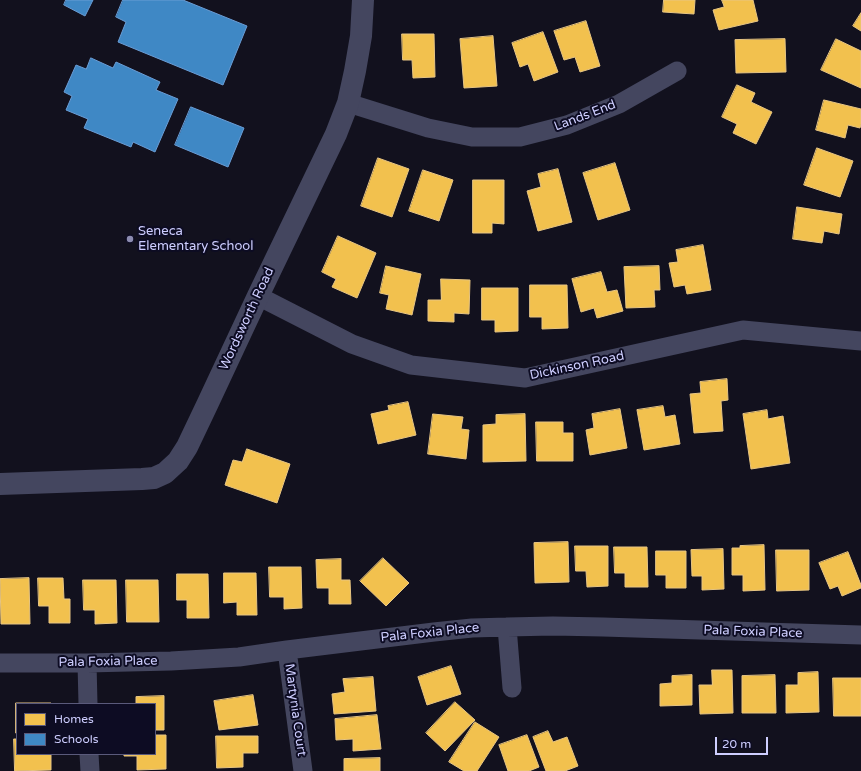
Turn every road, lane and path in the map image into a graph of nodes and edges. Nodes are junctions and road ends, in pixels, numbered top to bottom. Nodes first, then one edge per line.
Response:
1 (363, 0) edge
2 (677, 71) dead end
3 (348, 103) junction
4 (258, 296) junction
5 (861, 341) edge
6 (0, 484) edge
7 (507, 627) junction
8 (861, 635) edge
9 (287, 650) junction
10 (0, 663) edge
11 (87, 663) junction
12 (512, 688) dead end
13 (88, 703) edge
14 (89, 755) edge
15 (90, 771) edge
16 (303, 771) edge

1 - 3 street, Wordsworth Road
2 - 3 street, Lands End
3 - 4 street, Wordsworth Road
4 - 5 street, Dickinson Road
4 - 6 street, Wordsworth Road
7 - 8 street, Pala Foxia Place
7 - 9 street, Pala Foxia Place
7 - 12 street
9 - 11 street, Pala Foxia Place
9 - 16 street, Martynia Court
10 - 11 street, Pala Foxia Place
11 - 13 street
14 - 15 street

